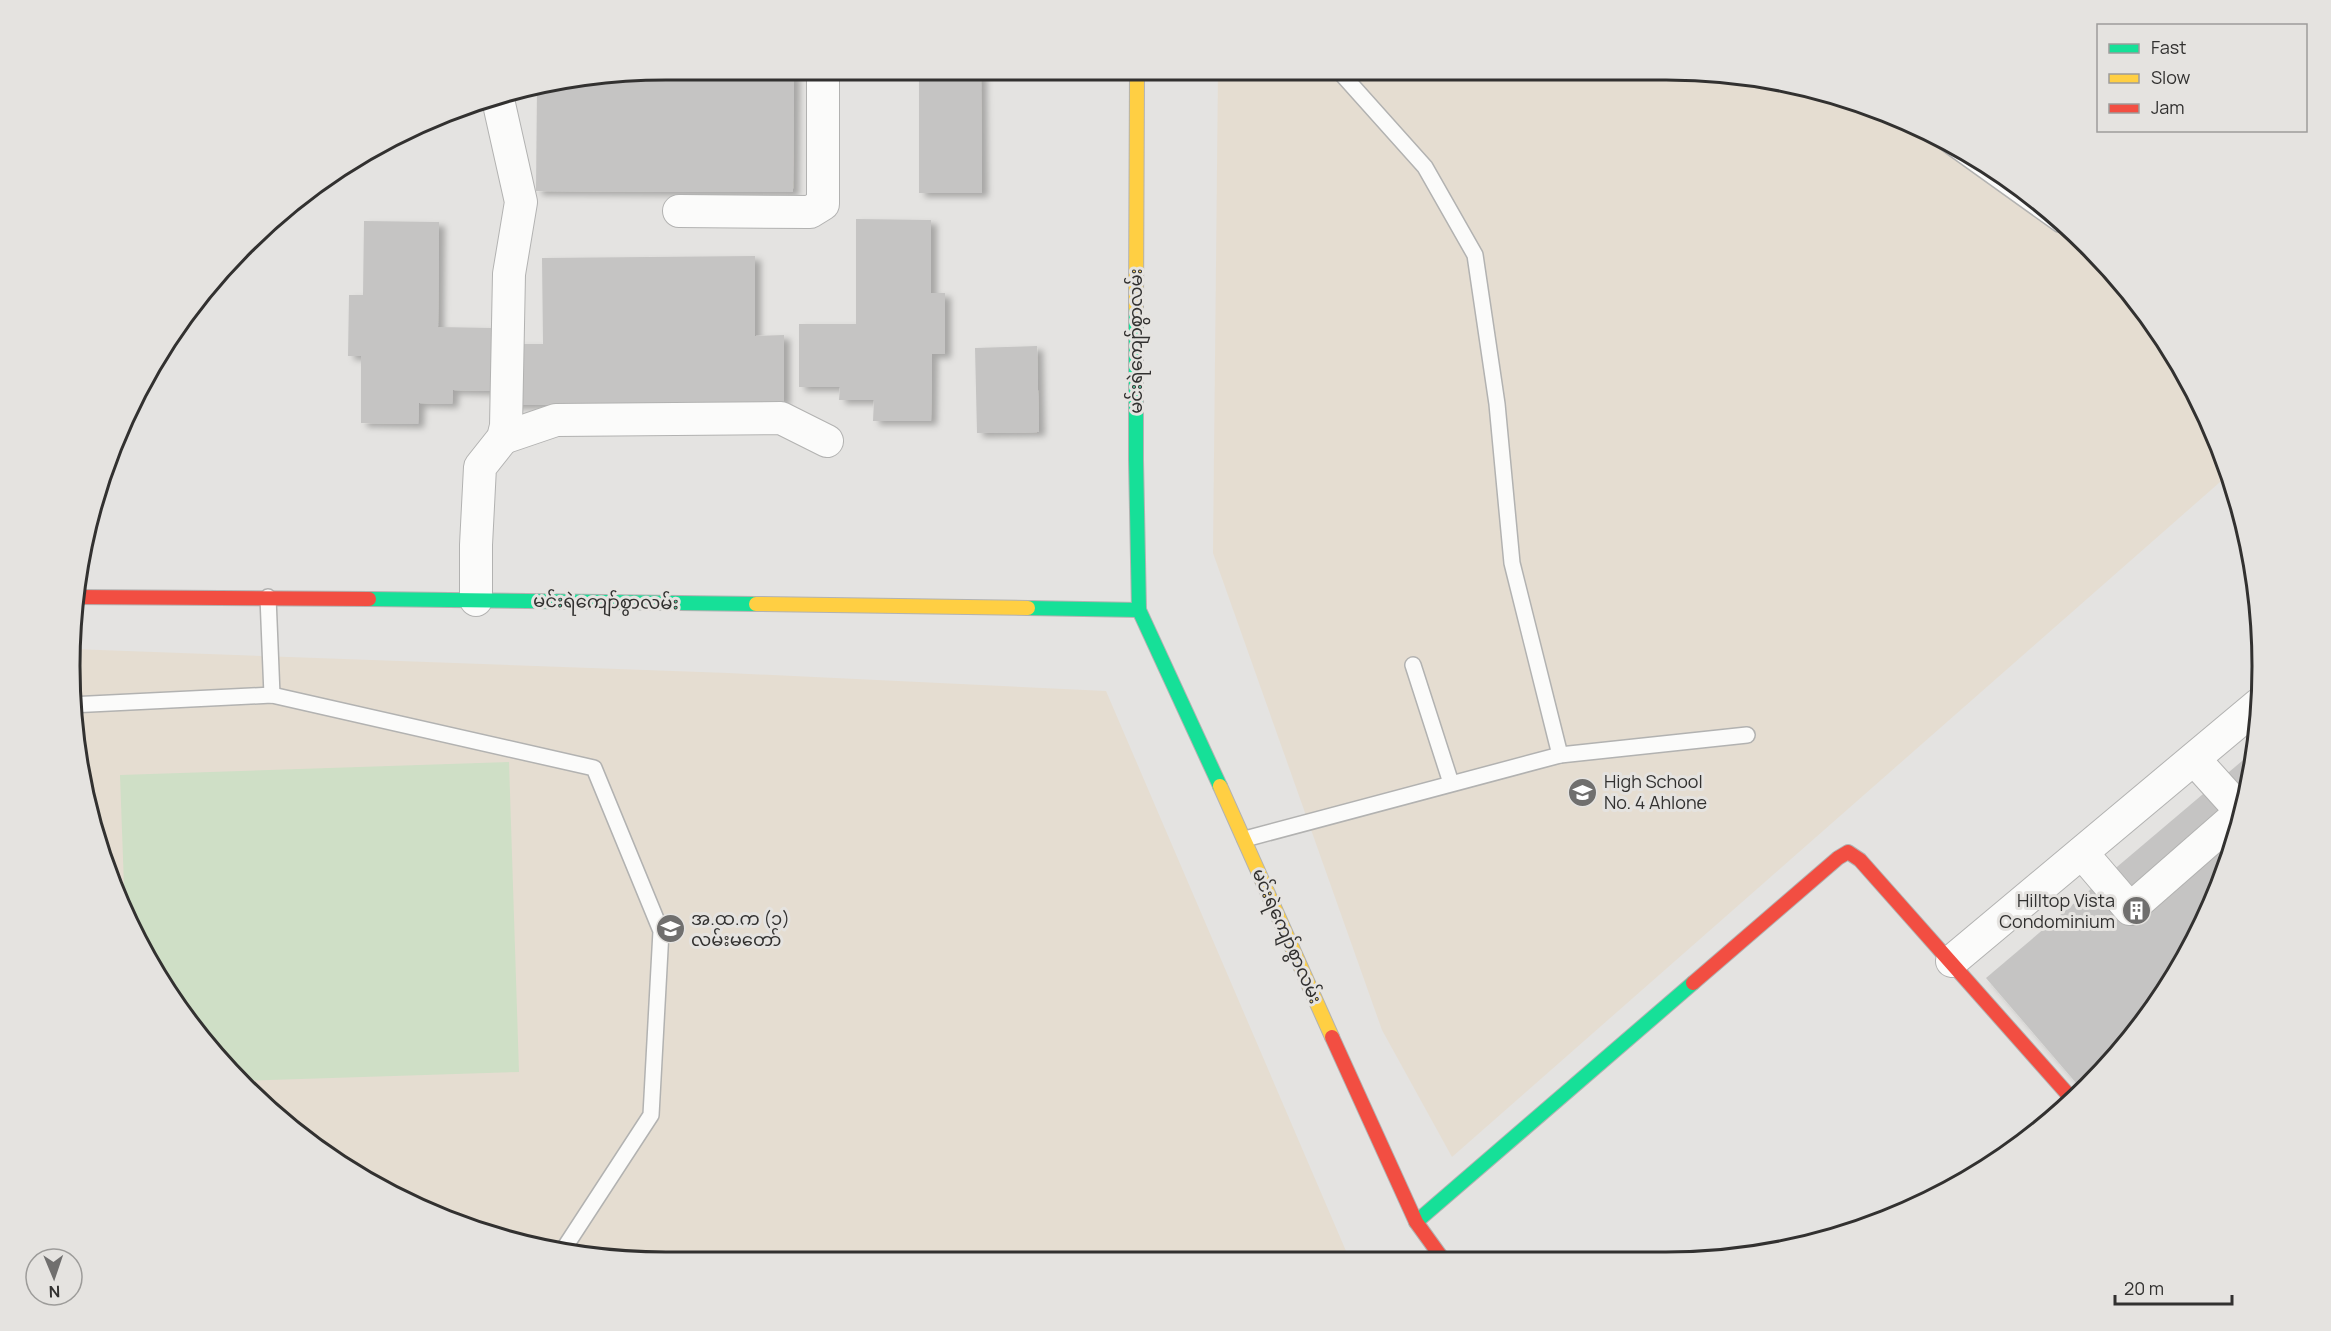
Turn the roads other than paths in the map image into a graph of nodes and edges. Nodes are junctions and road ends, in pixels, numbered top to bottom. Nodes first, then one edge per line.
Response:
1 (823, 80) edge
2 (1137, 80) edge
3 (1347, 80) edge
4 (499, 104) edge
5 (679, 211) dead end
6 (503, 438) junction
7 (826, 441) dead end
8 (84, 597) edge
9 (268, 597) junction
10 (476, 600) junction
11 (1139, 610) junction
12 (1413, 665) dead end
13 (272, 695) junction
14 (81, 704) edge
15 (2249, 713) edge
16 (1748, 735) dead end
17 (1560, 755) junction
18 (2194, 759) junction
19 (1451, 783) junction
20 (2235, 805) edge
21 (2231, 821) edge
22 (1245, 839) junction
23 (2082, 853) junction
24 (1952, 961) junction
25 (2066, 1093) edge
26 (1416, 1221) junction
27 (568, 1243) edge
28 (1438, 1252) edge

1 - 5 street
2 - 11 main road, မင်းရဲကျော်စွာလမ်း
3 - 17 lane
4 - 6 street
6 - 7 street
6 - 10 street
8 - 9 main road, မင်းရဲကျော်စွာလမ်း
9 - 10 main road, မင်းရဲကျော်စွာလမ်း
9 - 13 lane
10 - 11 main road, မင်းရဲကျော်စွာလမ်း
11 - 22 main road, မင်းရဲကျော်စွာလမ်း
12 - 19 lane
13 - 14 lane
13 - 27 lane
15 - 18 street
16 - 17 lane
17 - 19 lane
18 - 20 street
18 - 23 street
19 - 22 lane
21 - 23 street
22 - 26 main road, မင်းရဲကျော်စွာလမ်း
23 - 24 street
24 - 25 main road
24 - 26 main road
26 - 28 main road, မင်းရဲကျော်စွာလမ်း

